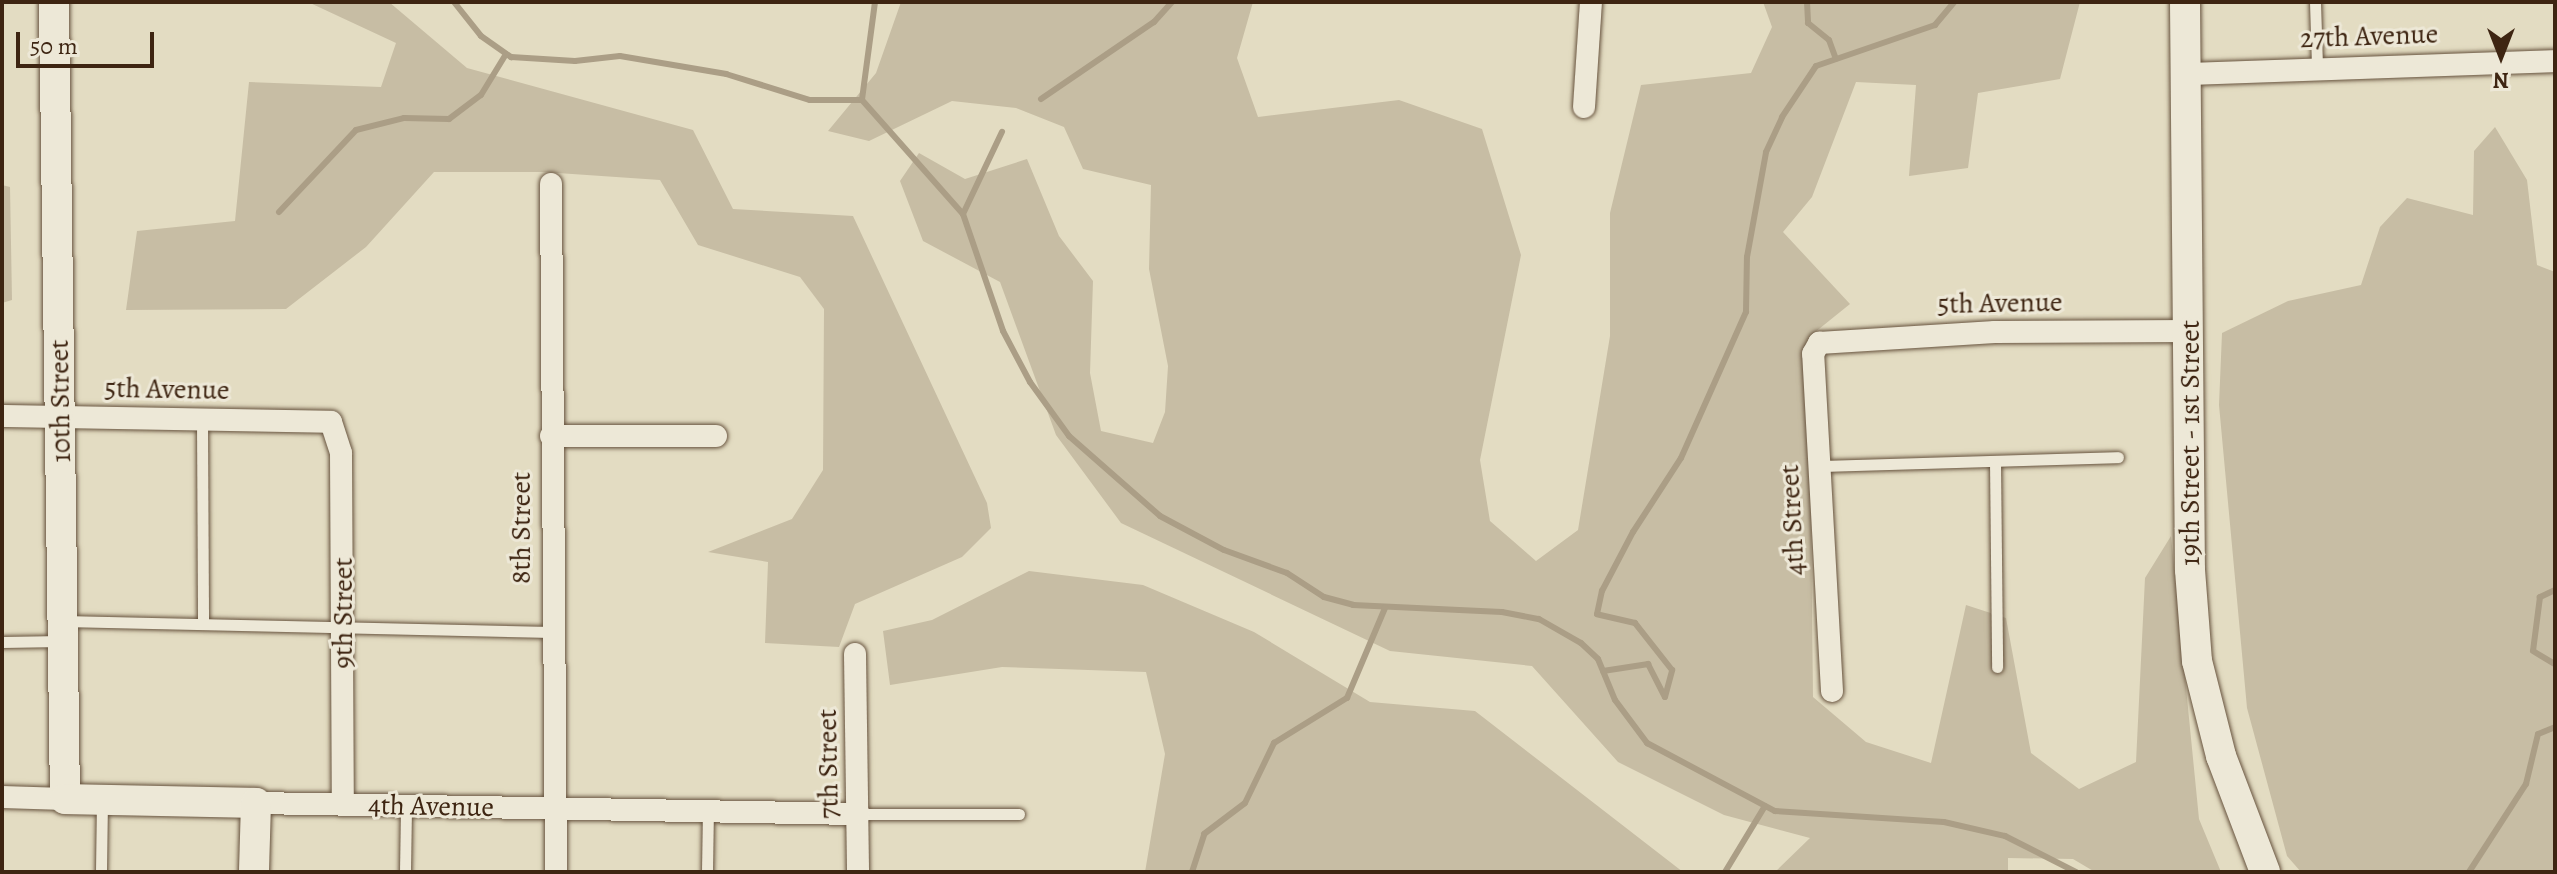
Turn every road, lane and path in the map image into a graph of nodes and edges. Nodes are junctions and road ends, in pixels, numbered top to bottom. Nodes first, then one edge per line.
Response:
1 (54, 2) edge
2 (1591, 2) edge
3 (2185, 2) edge
4 (2315, 2) edge
5 (2555, 61) edge
6 (2317, 67) junction
7 (2186, 74) junction
8 (1584, 107) dead end
9 (551, 184) dead end
10 (2190, 331) junction
11 (1815, 347) joint
12 (2, 416) edge
13 (60, 417) junction
14 (202, 421) junction
15 (331, 422) joint
16 (551, 436) junction
17 (716, 436) dead end
18 (2118, 457) dead end
19 (1995, 461) junction
20 (1819, 466) junction
21 (203, 621) junction
22 (344, 628) junction
23 (62, 631) junction
24 (552, 632) junction
25 (2, 642) edge
26 (855, 654) dead end
27 (1997, 667) dead end
28 (1832, 691) dead end
29 (2, 797) edge
30 (65, 799) junction
31 (102, 800) junction
32 (256, 803) junction
33 (343, 805) junction
34 (406, 806) junction
35 (557, 808) junction
36 (708, 811) junction
37 (859, 814) junction
38 (1019, 814) dead end
39 (101, 872) edge
40 (254, 872) edge
41 (405, 872) edge
42 (556, 872) edge
43 (707, 872) edge
44 (858, 872) edge
45 (2265, 872) edge

1 - 13 street, 10th Street
2 - 8 street
3 - 7 street, 19th Street - 1st Street
4 - 6 lane
5 - 6 street, 27th Avenue
6 - 7 street, 27th Avenue
7 - 10 street, 19th Street - 1st Street
9 - 16 street, 8th Street
10 - 11 street, 5th Avenue
10 - 45 street, 19th Street - 1st Street
11 - 20 street, 4th Street
12 - 13 street, 5th Avenue
13 - 14 street, 5th Avenue
13 - 23 street, 10th Street
14 - 15 street, 5th Avenue
14 - 21 lane
15 - 22 street, 9th Street
16 - 17 street
16 - 24 street, 8th Street
18 - 19 lane
19 - 20 lane
19 - 27 lane
20 - 28 street, 4th Street
21 - 22 lane
21 - 23 lane
22 - 24 lane
22 - 33 street, 9th Street
23 - 25 lane
23 - 30 street, 10th Street
24 - 35 street, 8th Street
26 - 37 street, 7th Street
29 - 30 street, 4th Avenue
30 - 31 street, 4th Avenue
31 - 32 street, 4th Avenue
31 - 39 lane
32 - 33 street, 4th Avenue
32 - 40 street
33 - 34 street, 4th Avenue
34 - 35 street, 4th Avenue
34 - 41 lane
35 - 36 street, 4th Avenue
35 - 42 street, 8th Street
36 - 37 street, 4th Avenue
36 - 43 lane
37 - 38 lane
37 - 44 street, 7th Street

